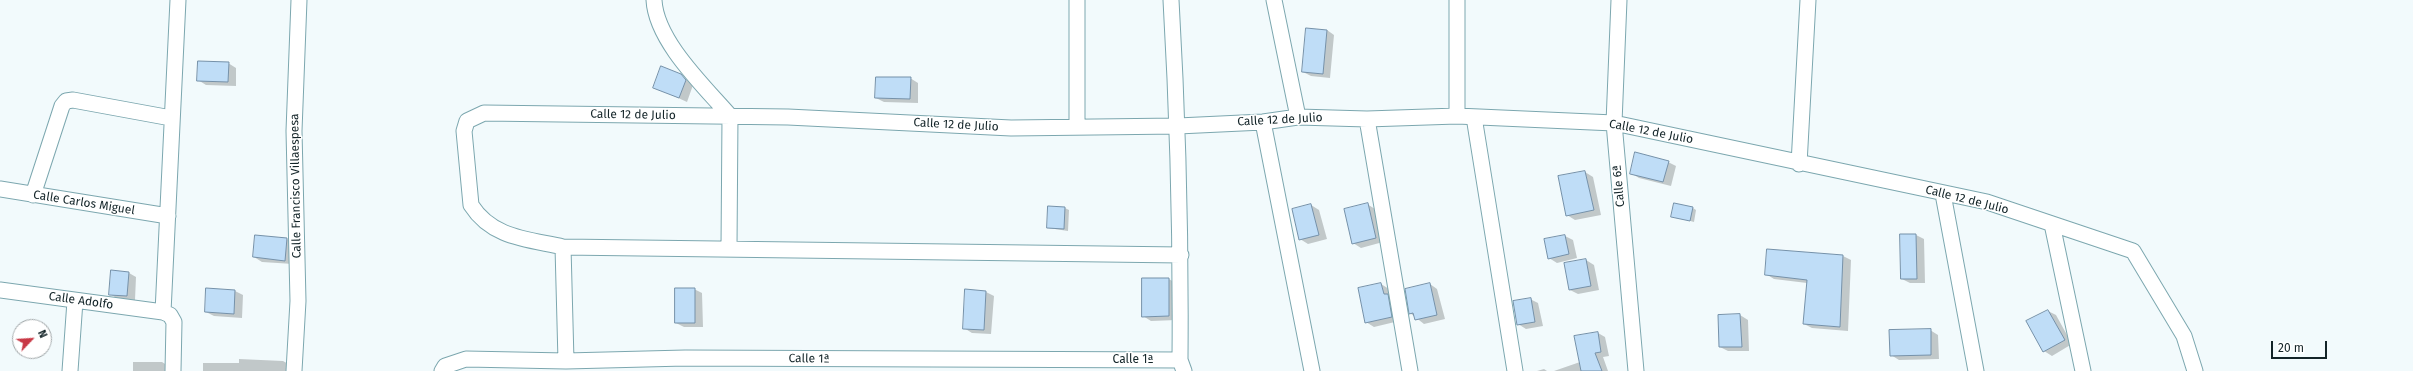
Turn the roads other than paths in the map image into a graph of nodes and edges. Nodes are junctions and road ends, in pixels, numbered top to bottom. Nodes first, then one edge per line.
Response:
1 (178, 0) edge
2 (299, 0) edge
3 (654, 0) edge
4 (1077, 0) edge
5 (1171, 0) edge
6 (1274, 0) edge
7 (1457, 0) edge
8 (1619, 0) edge
9 (1808, 0) edge
10 (730, 116) junction
11 (1457, 116) junction
12 (1298, 117) junction
13 (1474, 117) junction
14 (171, 118) junction
15 (1367, 119) junction
16 (1263, 122) junction
17 (1614, 123) junction
18 (1178, 126) junction
19 (1077, 127) junction
20 (1799, 164) junction
21 (0, 190) edge
22 (1943, 194) junction
23 (33, 195) junction
24 (168, 216) junction
25 (2052, 224) junction
26 (563, 247) junction
27 (729, 248) junction
28 (1181, 255) junction
29 (0, 290) edge
30 (75, 300) junction
31 (163, 312) junction
32 (566, 361) junction
33 (685, 364) edge
34 (786, 365) edge
35 (910, 365) edge
36 (592, 366) edge
37 (1182, 366) edge
38 (70, 371) edge
39 (173, 371) edge
40 (294, 371) edge
41 (442, 371) edge
42 (1312, 371) edge
43 (1410, 371) edge
44 (1515, 371) edge
45 (1636, 371) edge
46 (1976, 371) edge
47 (2083, 371) edge
48 (2195, 371) edge

1 - 14 street
2 - 40 street, Calle Francisco Villaespesa
3 - 10 street
4 - 19 street
5 - 18 street
6 - 12 street
7 - 11 street
8 - 17 street, Calle 6ª
9 - 20 street
10 - 19 street, Calle 12 de Julio
10 - 26 street, Calle 12 de Julio
10 - 27 street
11 - 13 street, Calle 12 de Julio
11 - 15 street, Calle 12 de Julio
12 - 15 street, Calle 12 de Julio
12 - 16 street, Calle 12 de Julio
13 - 17 street, Calle 12 de Julio
13 - 44 street
14 - 23 street
14 - 24 street
15 - 43 street
16 - 18 street, Calle 12 de Julio
16 - 42 street
17 - 20 street, Calle 12 de Julio
17 - 45 street, Calle 6ª
18 - 19 street, Calle 12 de Julio
18 - 28 street
20 - 22 street, Calle 12 de Julio
21 - 23 street, Calle Carlos Miguel
22 - 25 street, Calle 12 de Julio
22 - 46 street
23 - 24 street, Calle Carlos Miguel
24 - 31 street
25 - 47 street
25 - 48 street, Calle 12 de Julio
26 - 27 street
26 - 32 street
27 - 28 street
28 - 37 street
29 - 30 street, Calle Adolfo
30 - 31 street, Calle Adolfo
30 - 38 street
31 - 39 street
32 - 36 street, Calle 1ª
32 - 41 street, Calle 1ª
33 - 34 street, Calle 1ª
33 - 36 street, Calle 1ª
34 - 35 street, Calle 1ª
35 - 37 street, Calle 1ª

